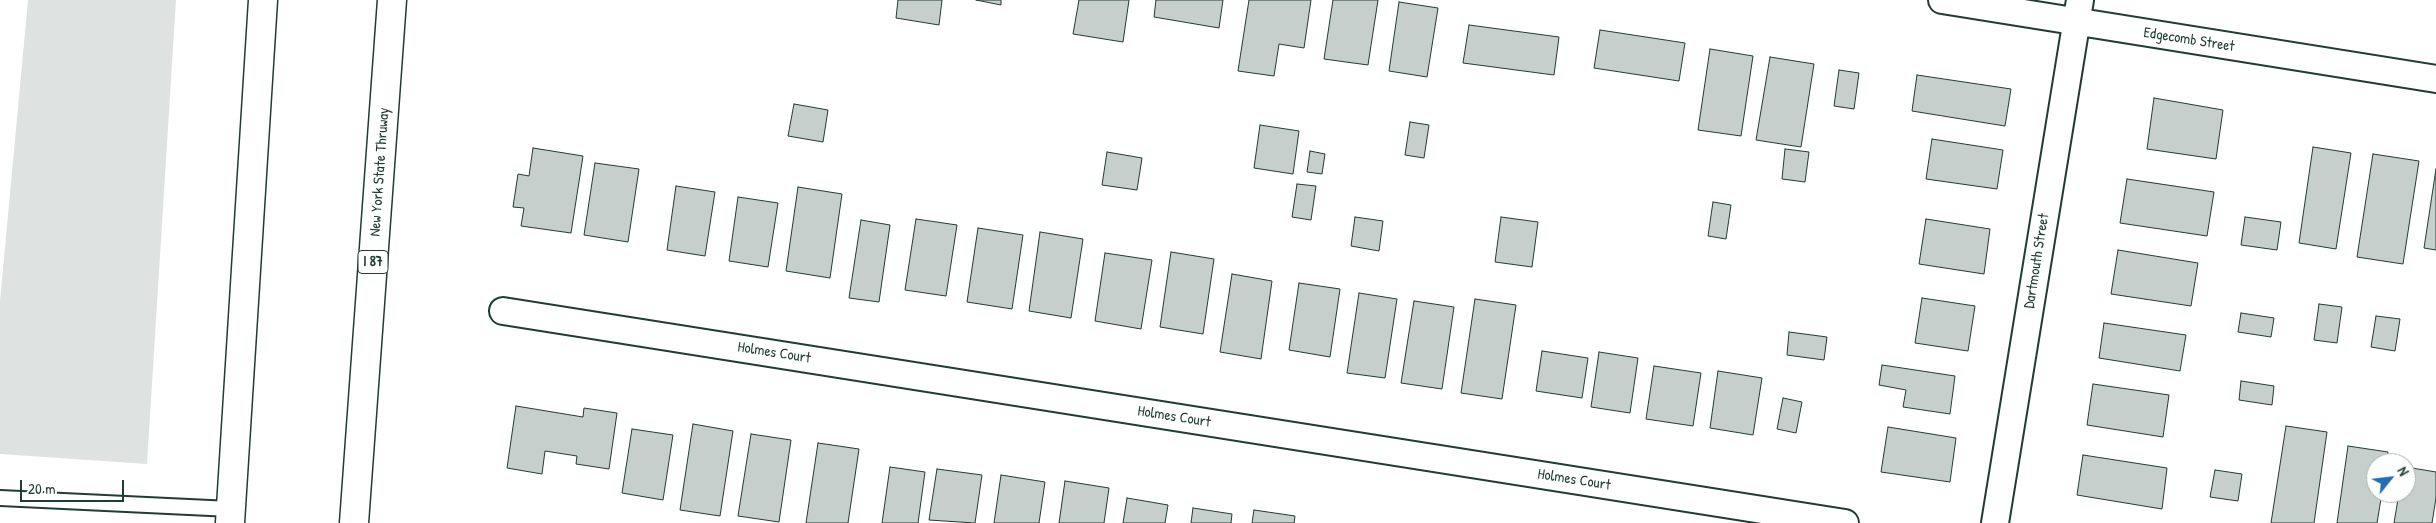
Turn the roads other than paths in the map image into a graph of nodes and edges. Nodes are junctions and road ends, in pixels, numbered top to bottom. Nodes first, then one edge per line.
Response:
1 (263, 0) edge
2 (392, 0) edge
3 (1942, 0) edge
4 (2078, 11) edge
5 (2436, 79) edge
6 (503, 310) dead end
7 (0, 498) edge
8 (231, 516) edge
9 (354, 523) edge
10 (1846, 523) edge
11 (1995, 523) edge

1 - 8 highway
2 - 9 highway, New York State Thruway / I 87
3 - 4 street, Edgecomb Street
4 - 5 street, Edgecomb Street
4 - 11 street, Dartmouth Street
6 - 10 street, Holmes Court
7 - 8 lane

